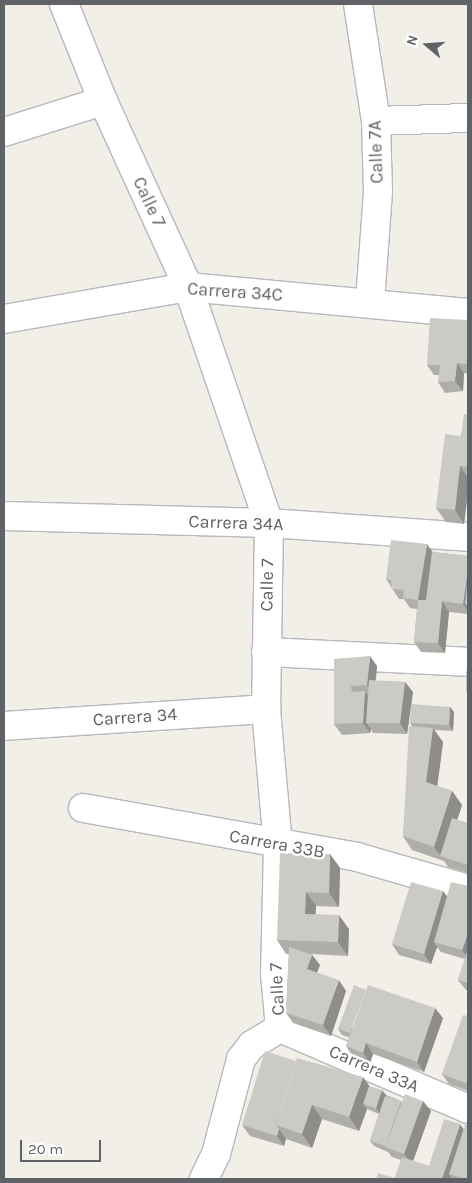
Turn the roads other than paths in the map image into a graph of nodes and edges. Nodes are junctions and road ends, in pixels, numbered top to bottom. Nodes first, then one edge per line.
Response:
1 (64, 4) edge
2 (358, 4) edge
3 (102, 101) junction
4 (468, 118) edge
5 (376, 121) junction
6 (4, 132) edge
7 (188, 287) junction
8 (370, 302) junction
9 (468, 313) edge
10 (4, 319) edge
11 (4, 516) edge
12 (269, 523) junction
13 (468, 537) edge
14 (266, 652) junction
15 (468, 662) edge
16 (266, 709) junction
17 (4, 726) edge
18 (83, 808) dead end
19 (278, 845) junction
20 (468, 888) edge
21 (280, 1028) junction
22 (468, 1109) edge
23 (204, 1179) edge

1 - 3 street, Calle 7
2 - 5 street, Calle 7A
3 - 6 street
3 - 7 street, Calle 7
4 - 5 street
5 - 8 street, Calle 7A
7 - 8 street, Carrera 34C
7 - 10 street, Carrera 34C
7 - 12 street, Calle 7
8 - 9 street, Carrera 34C
11 - 12 street, Carrera 34A
12 - 13 street, Carrera 34A
12 - 14 street, Calle 7
14 - 15 street
14 - 16 street, Calle 7
16 - 17 street, Carrera 34
16 - 19 street, Calle 7
18 - 19 street, Carrera 33B
19 - 20 street, Carrera 33B
19 - 21 street, Calle 7
21 - 22 street, Carrera 33A
21 - 23 street, Calle 7

